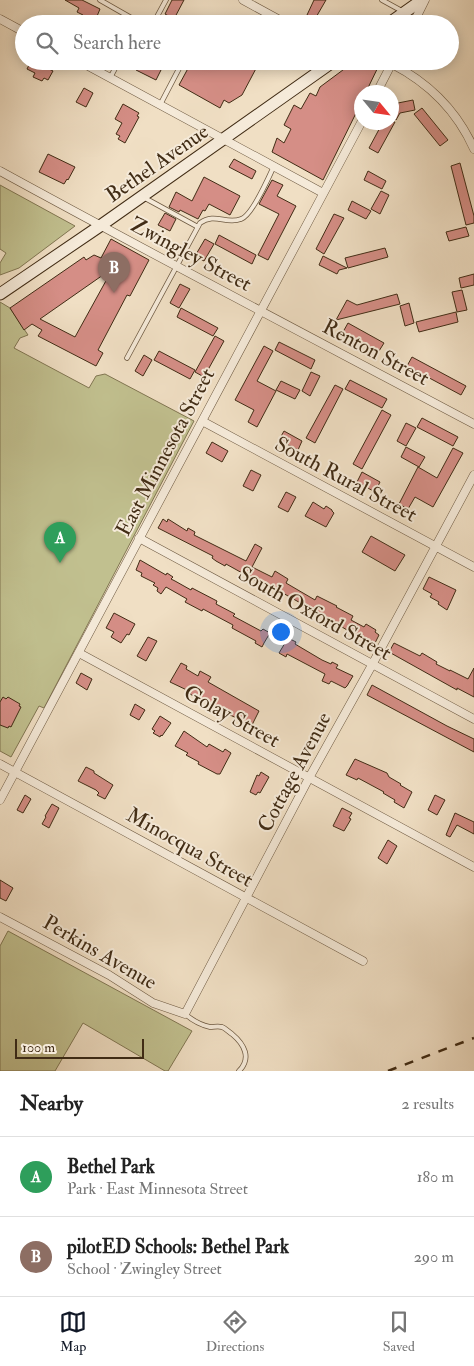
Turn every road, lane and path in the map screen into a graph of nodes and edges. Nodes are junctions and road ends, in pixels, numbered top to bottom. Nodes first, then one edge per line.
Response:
1 (100, 0) edge
2 (166, 0) edge
3 (243, 0) edge
4 (382, 0) edge
5 (424, 0) edge
6 (404, 12) junction
7 (126, 15) edge
8 (158, 15) edge
9 (270, 15) edge
10 (400, 15) edge
11 (417, 15) edge
12 (0, 19) edge
13 (15, 27) edge
14 (95, 70) edge
15 (114, 70) edge
16 (178, 70) edge
17 (321, 70) edge
18 (389, 70) edge
19 (405, 70) edge
20 (110, 78) junction
21 (381, 85) edge
22 (160, 105) junction
23 (357, 130) edge
24 (224, 139) junction
25 (474, 150) edge
26 (274, 166) junction
27 (0, 171) edge
28 (323, 193) junction
29 (141, 197) junction
30 (100, 226) junction
31 (198, 228) junction
32 (177, 266) junction
33 (0, 294) edge
34 (261, 310) junction
35 (127, 358) dead end
36 (202, 421) junction
37 (474, 424) edge
38 (474, 475) edge
39 (140, 538) junction
40 (435, 546) junction
41 (474, 567) edge
42 (78, 653) junction
43 (372, 665) junction
44 (474, 719) edge
45 (0, 764) edge
46 (15, 772) junction
47 (309, 778) junction
48 (0, 800) edge
49 (474, 866) edge
50 (246, 898) junction
51 (0, 917) edge
52 (363, 961) dead end
53 (185, 1014) junction
54 (239, 1071) edge

1 - 7 lane
2 - 8 lane
3 - 9 street
4 - 6 lane
5 - 6 street
5 - 11 street
6 - 10 street
12 - 13 street
14 - 20 street
15 - 20 lane
16 - 22 lane
17 - 24 street, Bethel Avenue
18 - 21 street
19 - 25 street
20 - 22 street
22 - 24 street
23 - 28 street, East Minnesota Street
24 - 26 street
24 - 29 street, Bethel Avenue
26 - 28 street
26 - 31 lane
27 - 30 street, Zwingley Street
28 - 34 street, East Minnesota Street
29 - 30 street, Bethel Avenue
29 - 31 lane
30 - 32 street, Zwingley Street
30 - 33 street, Bethel Avenue
31 - 32 lane
32 - 34 street, Zwingley Street
32 - 35 lane
34 - 36 street, East Minnesota Street
34 - 37 street, Renton Street
36 - 39 street, East Minnesota Street
36 - 40 street, South Rural Street
38 - 40 street, Cottage Avenue
39 - 42 street, East Minnesota Street
39 - 43 street, South Oxford Street
40 - 41 street, South Rural Street
40 - 43 street, Cottage Avenue
42 - 46 street, East Minnesota Street
42 - 47 street, Golay Street
43 - 44 street, South Oxford Street
43 - 47 street, Cottage Avenue
45 - 46 street, Minocqua Street
46 - 48 street, East Minnesota Street
46 - 50 street, Minocqua Street
47 - 49 street, Golay Street
47 - 50 street, Cottage Avenue
50 - 52 street, Minocqua Street
50 - 53 street, Cottage Avenue
51 - 53 street, Perkins Avenue
53 - 54 lane

